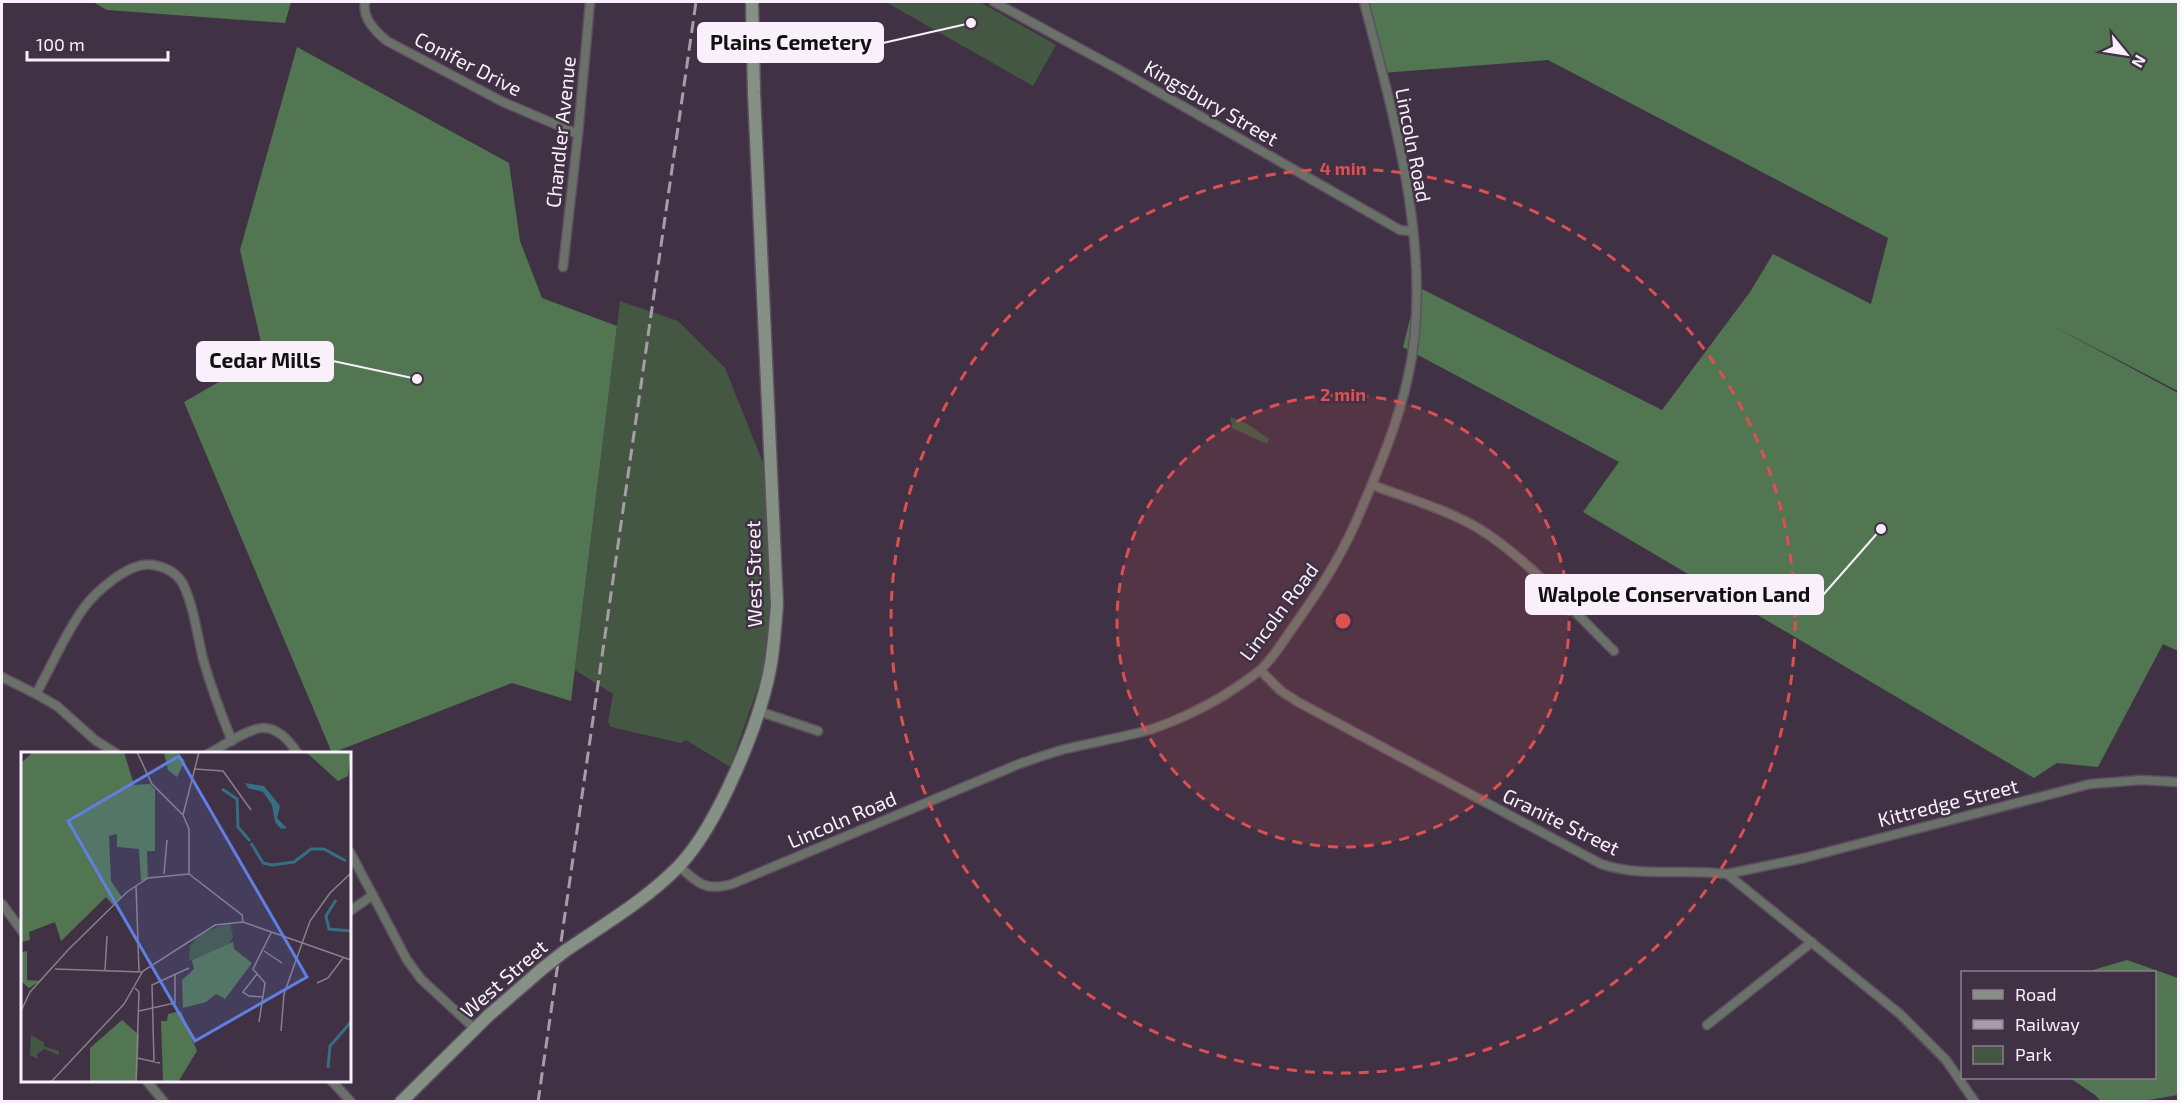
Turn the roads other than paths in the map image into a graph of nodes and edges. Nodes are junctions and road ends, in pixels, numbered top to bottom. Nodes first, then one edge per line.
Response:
1 (365, 2) edge
2 (590, 2) edge
3 (752, 2) edge
4 (994, 2) edge
5 (1364, 2) edge
6 (578, 134) junction
7 (1412, 231) junction
8 (563, 267) dead end
9 (1372, 485) junction
10 (1614, 651) dead end
11 (1260, 670) junction
12 (2, 677) edge
13 (36, 694) junction
14 (758, 711) junction
15 (818, 731) dead end
16 (232, 741) junction
17 (115, 752) edge
18 (210, 752) edge
19 (297, 752) edge
20 (2178, 782) edge
21 (351, 854) edge
22 (679, 866) junction
23 (1727, 874) junction
24 (373, 895) junction
25 (2, 904) edge
26 (351, 910) edge
27 (21, 930) edge
28 (1812, 942) junction
29 (1707, 1025) dead end
30 (475, 1029) junction
31 (148, 1082) edge
32 (333, 1082) edge
33 (164, 1101) edge
34 (351, 1101) edge
35 (401, 1101) edge
36 (1975, 1101) edge

1 - 6 street, Conifer Drive
2 - 6 street, Chandler Avenue
3 - 14 main road, West Street
4 - 7 street, Kingsbury Street
5 - 7 street, Lincoln Road
6 - 8 street, Chandler Avenue
7 - 9 street, Lincoln Road
9 - 10 street
9 - 11 street, Lincoln Road
11 - 22 street, Lincoln Road
11 - 23 street, Granite Street
12 - 13 street
13 - 16 street
13 - 17 street
14 - 15 street
14 - 22 main road, West Street
16 - 18 street
16 - 19 street
20 - 23 street, Kittredge Street
21 - 24 street
22 - 30 main road, West Street, bridge
23 - 28 street
24 - 26 street
24 - 30 street
25 - 27 street
28 - 29 street
28 - 36 street
30 - 35 main road, West Street
31 - 33 street
32 - 34 street

